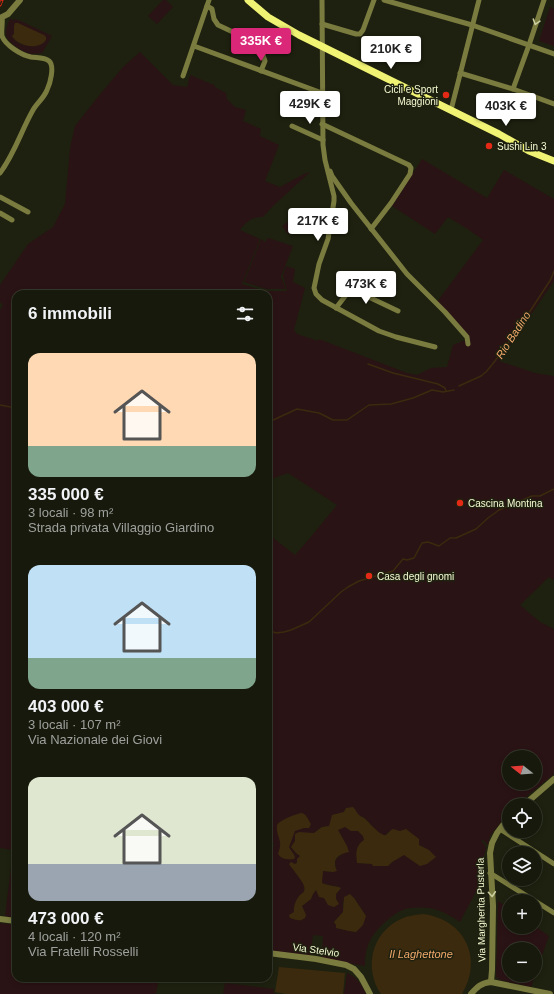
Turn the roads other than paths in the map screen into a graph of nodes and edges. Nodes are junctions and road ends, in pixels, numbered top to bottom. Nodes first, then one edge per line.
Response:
1 (20, 0) edge
2 (209, 0) edge
3 (322, 0) edge
4 (374, 0) edge
5 (384, 0) edge
6 (479, 0) edge
7 (544, 0) edge
8 (252, 1) edge
9 (207, 6) junction
10 (1, 18) edge
11 (322, 24) junction
12 (472, 25) junction
13 (1, 38) edge
14 (529, 44) junction
15 (194, 46) junction
16 (322, 47) junction
17 (554, 54) edge
18 (261, 71) junction
19 (460, 72) junction
20 (183, 76) dead end
21 (512, 89) junction
22 (322, 93) junction
23 (554, 104) edge
24 (451, 110) junction
25 (322, 124) junction
26 (292, 126) dead end
27 (323, 140) junction
28 (554, 161) edge
29 (326, 165) junction
30 (0, 173) edge
31 (0, 197) edge
32 (28, 212) dead end
33 (0, 213) edge
34 (12, 220) dead end
35 (371, 228) junction
36 (336, 308) junction
37 (398, 311) dead end
38 (468, 344) dead end
39 (435, 347) dead end
40 (554, 778) edge
41 (532, 798) edge
42 (500, 829) joint
43 (554, 864) edge
44 (490, 873) junction
45 (554, 913) edge
46 (0, 919) edge
47 (12, 920) edge
48 (272, 954) edge
49 (491, 982) junction
50 (370, 994) edge
51 (471, 994) edge
52 (549, 994) edge

1 - 10 street
2 - 9 street
3 - 11 street
4 - 11 street
5 - 12 street
6 - 12 street
7 -> 14 street
8 - 16 main road
9 - 15 street
9 - 18 street
10 - 13 street
11 - 16 street
12 - 14 street
12 - 19 street
13 - 30 street
14 - 17 street
14 - 21 street
15 - 18 street
15 - 20 street
16 - 22 street
16 - 24 main road
18 - 22 street
19 - 21 street
19 - 24 street
21 - 23 street
22 - 25 street
24 - 28 main road
25 - 27 street
25 - 35 street
26 - 27 street
27 - 29 street
29 - 35 street
29 - 36 street
31 - 32 street
33 - 34 street
35 - 38 street
36 - 37 street
36 - 39 street
40 - 41 street
42 - 43 street
42 - 44 street, Via Margherita Pusterla
44 - 45 street
44 -> 49 street, Via Margherita Pusterla
46 - 47 street
48 - 50 street, Via Stelvio
49 - 51 street
49 - 52 street

